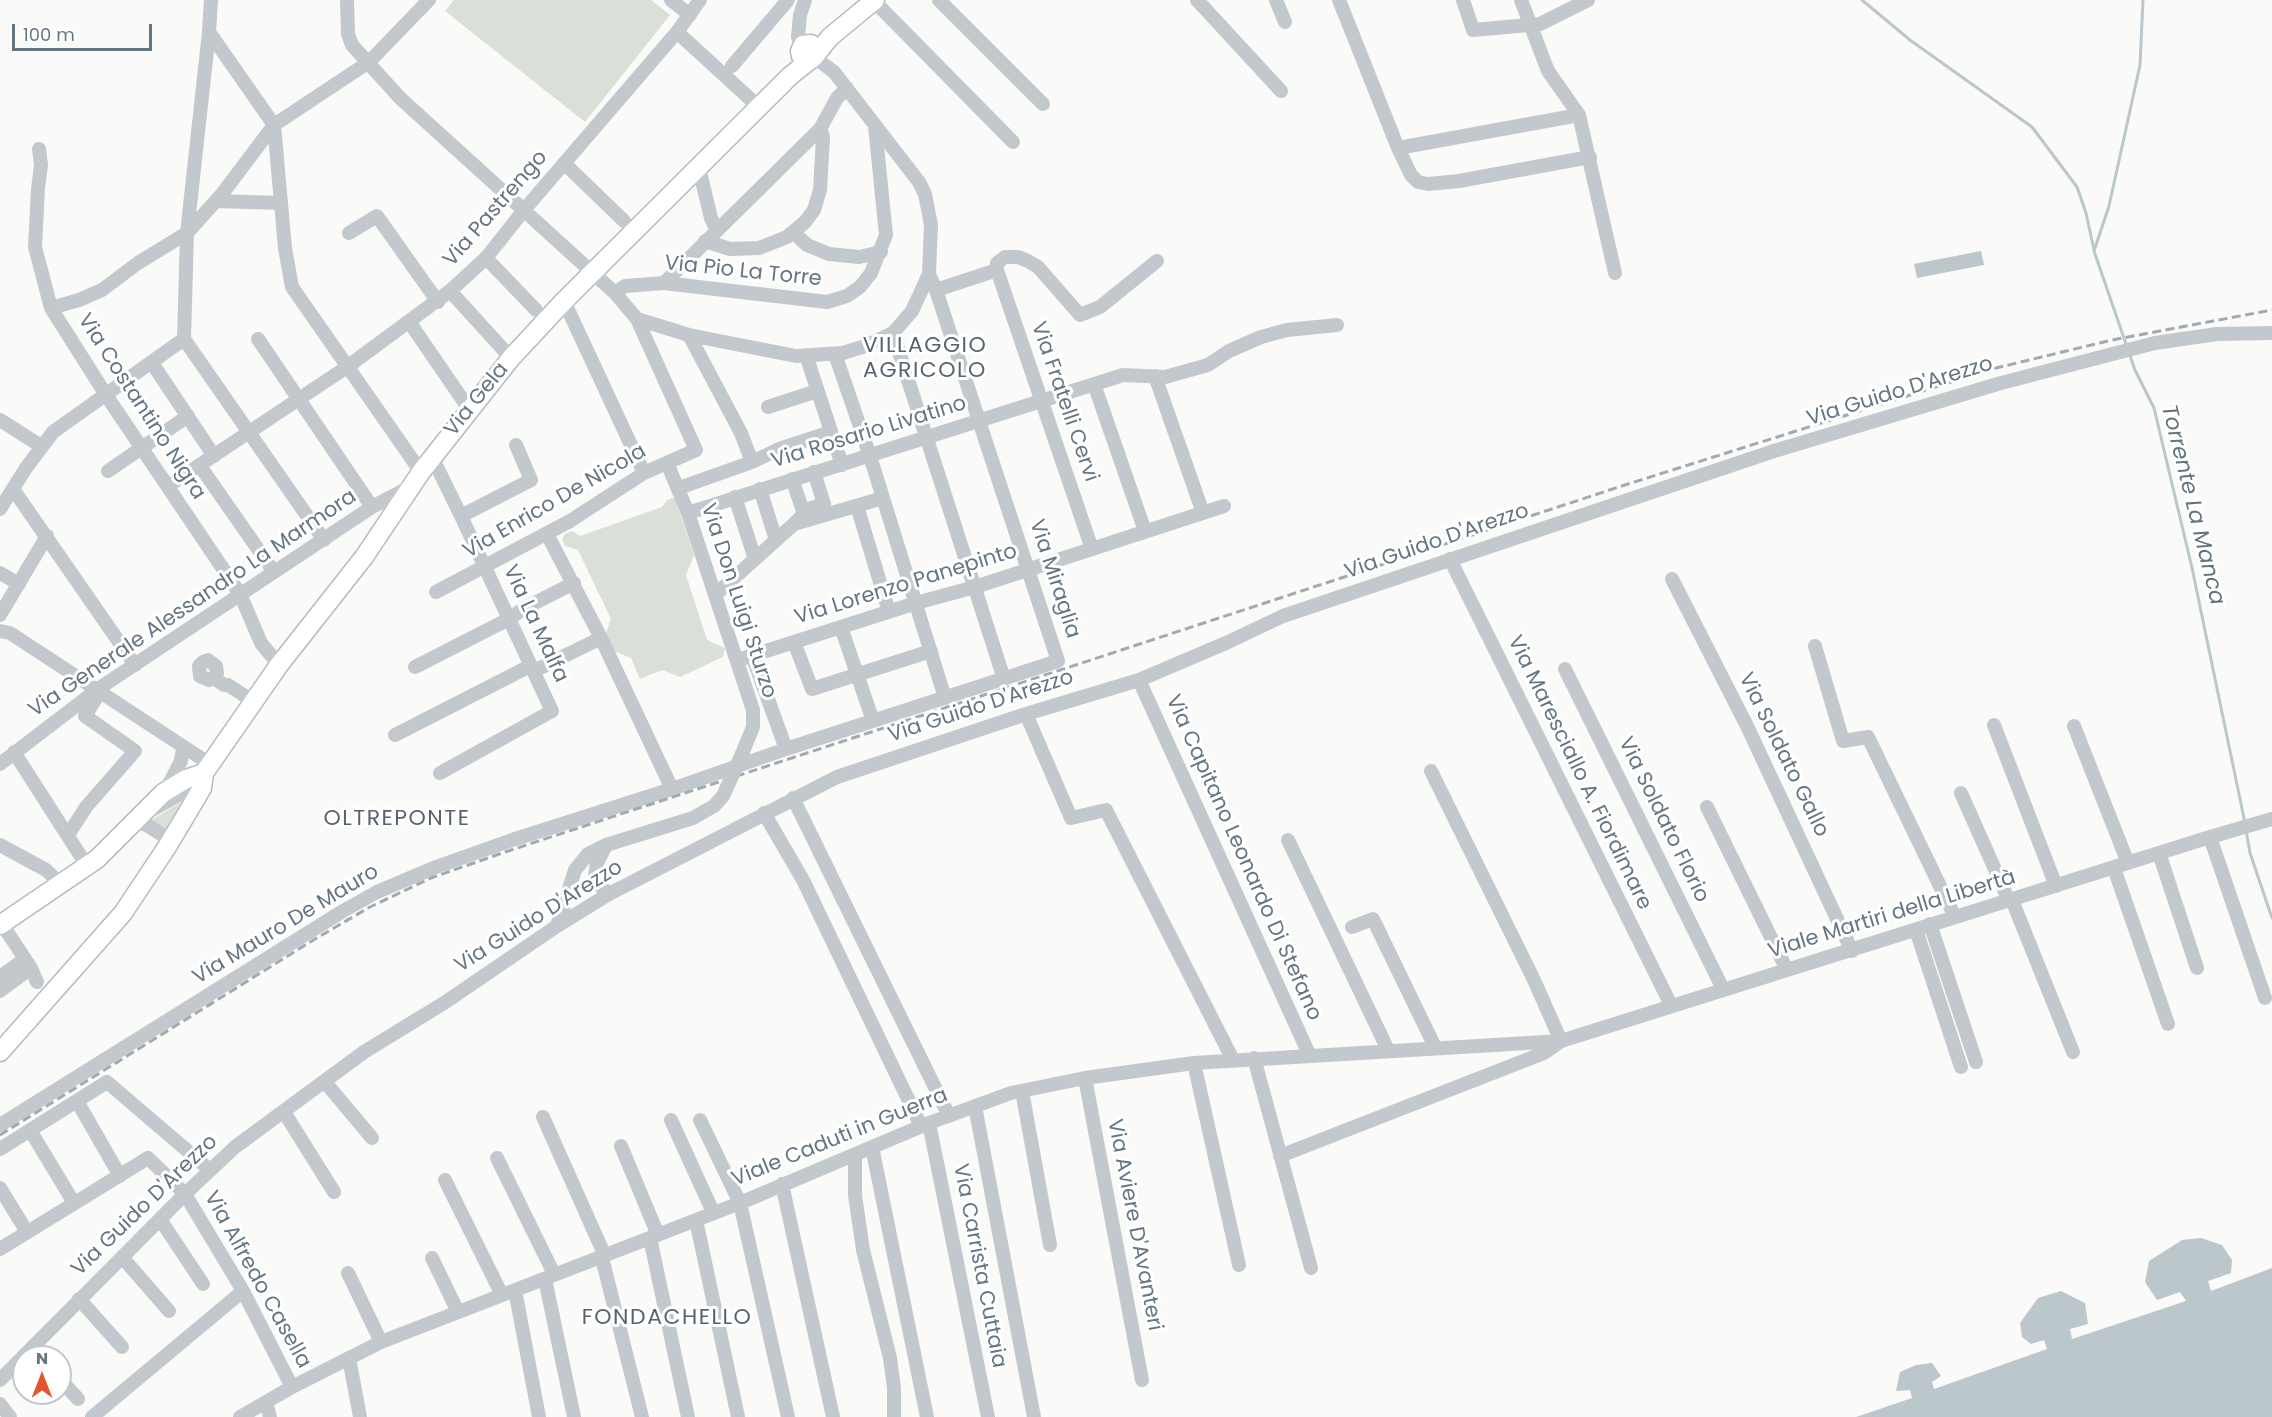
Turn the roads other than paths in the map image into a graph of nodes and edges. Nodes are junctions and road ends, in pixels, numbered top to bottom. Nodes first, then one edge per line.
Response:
1 (211, 0) edge
2 (347, 0) edge
3 (429, 0) edge
4 (671, 0) edge
5 (700, 0) edge
6 (788, 0) edge
7 (939, 0) edge
8 (1197, 0) edge
9 (1276, 0) edge
10 (1340, 0) edge
11 (1463, 0) edge
12 (1521, 0) edge
13 (1588, 0) edge
14 (874, 1) edge
15 (801, 2) edge
16 (690, 15) junction
17 (1285, 22) dead end
18 (1529, 26) junction
19 (209, 32) junction
20 (676, 32) junction
21 (831, 37) junction
22 (809, 51) junction
23 (369, 62) junction
24 (732, 66) dead end
25 (834, 72) junction
26 (847, 88) junction
27 (1281, 91) dead end
28 (1043, 104) dead end
29 (760, 108) junction
30 (1579, 115) junction
31 (874, 124) junction
32 (274, 125) junction
33 (820, 129) junction
34 (1013, 142) dead end
35 (1398, 148) junction
36 (39, 149) dead end
37 (1590, 157) junction
38 (564, 163) junction
39 (699, 168) junction
40 (216, 201) junction
41 (281, 203) junction
42 (524, 210) junction
43 (624, 221) dead end
44 (716, 230) junction
45 (794, 232) junction
46 (187, 233) junction
47 (350, 233) dead end
48 (705, 241) junction
49 (881, 252) junction
50 (859, 257) junction
51 (486, 258) junction
52 (1157, 261) dead end
53 (997, 270) junction
54 (592, 272) junction
55 (1615, 273) dead end
56 (929, 274) junction
57 (867, 279) junction
58 (664, 283) junction
59 (936, 290) junction
60 (450, 291) junction
61 (615, 293) junction
62 (564, 301) junction
63 (438, 302) junction
64 (51, 308) junction
65 (536, 310) dead end
66 (637, 319) junction
67 (410, 323) junction
68 (1337, 325) dead end
69 (893, 333) junction
70 (2272, 333) edge
71 (689, 335) junction
72 (184, 339) junction
73 (258, 339) dead end
74 (835, 354) junction
75 (806, 355) junction
76 (511, 358) junction
77 (152, 363) junction
78 (347, 367) junction
79 (1155, 376) junction
80 (1094, 384) junction
81 (817, 391) junction
82 (106, 395) junction
83 (299, 399) junction
84 (1042, 401) junction
85 (768, 406) dead end
86 (469, 409) junction
87 (188, 416) junction
88 (0, 420) edge
89 (979, 421) junction
90 (250, 432) junction
91 (831, 432) junction
92 (926, 438) junction
93 (516, 445) dead end
94 (41, 446) junction
95 (143, 448) junction
96 (214, 456) junction
97 (870, 456) junction
98 (752, 462) junction
99 (667, 463) junction
100 (842, 465) junction
101 (200, 466) junction
102 (108, 471) dead end
103 (422, 472) junction
104 (814, 472) junction
105 (644, 473) junction
106 (792, 479) junction
107 (168, 486) junction
108 (13, 489) junction
109 (678, 489) junction
110 (760, 489) junction
111 (735, 497) junction
112 (883, 498) junction
113 (1, 505) edge
114 (857, 506) junction
115 (1224, 506) dead end
116 (372, 507) junction
117 (802, 511) junction
118 (688, 513) junction
119 (1203, 513) junction
120 (461, 516) junction
121 (794, 524) junction
122 (1145, 531) junction
123 (547, 534) junction
124 (47, 536) junction
125 (324, 540) junction
126 (776, 540) junction
127 (1092, 549) junction
128 (755, 559) junction
129 (1450, 559) junction
130 (484, 565) junction
131 (1028, 569) junction
132 (274, 572) junction
133 (0, 573) edge
134 (1672, 579) dead end
135 (574, 583) junction
136 (19, 584) junction
137 (975, 587) junction
138 (436, 592) dead end
139 (240, 594) junction
140 (716, 594) junction
141 (916, 603) junction
142 (889, 612) junction
143 (0, 615) edge
144 (509, 620) junction
145 (842, 627) junction
146 (0, 631) edge
147 (601, 638) junction
148 (794, 642) junction
149 (1815, 646) dead end
150 (931, 651) junction
151 (752, 655) junction
152 (738, 660) junction
153 (135, 665) junction
154 (279, 665) junction
155 (415, 667) dead end
156 (532, 669) junction
157 (1565, 669) dead end
158 (858, 674) junction
159 (1004, 679) junction
160 (1139, 680) junction
161 (222, 684) dead end
162 (94, 693) junction
163 (945, 698) junction
164 (252, 705) junction
165 (1026, 714) junction
166 (873, 722) junction
167 (1994, 725) dead end
168 (2074, 726) dead end
169 (395, 735) dead end
170 (183, 748) junction
171 (786, 749) junction
172 (14, 752) junction
173 (0, 764) edge
174 (1431, 771) dead end
175 (440, 773) dead end
176 (205, 775) junction
177 (672, 789) junction
178 (1961, 793) dead end
179 (163, 794) junction
180 (793, 798) junction
181 (1707, 807) dead end
182 (764, 813) junction
183 (138, 820) junction
184 (2265, 821) edge
185 (68, 835) junction
186 (2210, 837) junction
187 (1288, 840) dead end
188 (0, 845) edge
189 (606, 845) junction
190 (167, 847) junction
191 (2159, 853) junction
192 (2128, 863) junction
193 (87, 866) junction
194 (2114, 868) junction
195 (61, 884) junction
196 (2056, 886) junction
197 (609, 894) junction
198 (2011, 901) junction
199 (1955, 917) junction
200 (1, 924) edge
201 (1930, 924) junction
202 (557, 926) junction
203 (1352, 927) dead end
204 (1916, 930) junction
205 (1852, 951) junction
206 (28, 964) junction
207 (2197, 968) dead end
208 (1787, 970) junction
209 (0, 977) edge
210 (37, 982) dead end
211 (1724, 989) junction
212 (0, 991) edge
213 (2265, 998) dead end
214 (1671, 1005) junction
215 (2168, 1024) dead end
216 (1561, 1041) junction
217 (1435, 1047) junction
218 (1388, 1050) junction
219 (0, 1052) edge
220 (2073, 1052) dead end
221 (1309, 1054) junction
222 (1254, 1058) junction
223 (1233, 1060) junction
224 (1976, 1062) dead end
225 (1194, 1063) junction
226 (1961, 1067) dead end
227 (1085, 1078) junction
228 (325, 1082) junction
229 (1022, 1091) junction
230 (77, 1101) junction
231 (975, 1106) junction
232 (284, 1112) junction
233 (949, 1116) junction
234 (543, 1117) dead end
235 (671, 1120) dead end
236 (700, 1120) dead end
237 (925, 1124) junction
238 (0, 1125) edge
239 (30, 1130) junction
240 (372, 1138) dead end
241 (621, 1146) dead end
242 (872, 1147) junction
243 (0, 1149) edge
244 (855, 1155) junction
245 (1280, 1156) junction
246 (496, 1158) dead end
247 (210, 1170) junction
248 (120, 1176) junction
249 (445, 1180) dead end
250 (782, 1184) junction
251 (0, 1188) edge
252 (334, 1192) dead end
253 (185, 1194) junction
254 (74, 1203) junction
255 (740, 1203) junction
256 (713, 1212) junction
257 (160, 1219) junction
258 (696, 1220) junction
259 (27, 1232) junction
260 (654, 1236) junction
261 (1050, 1245) dead end
262 (0, 1248) edge
263 (122, 1257) junction
264 (603, 1257) junction
265 (432, 1258) dead end
266 (1239, 1265) dead end
267 (1311, 1268) dead end
268 (348, 1273) dead end
269 (550, 1276) junction
270 (202, 1284) dead end
271 (243, 1292) junction
272 (509, 1293) junction
273 (79, 1299) junction
274 (169, 1311) dead end
275 (458, 1312) junction
276 (381, 1342) junction
277 (42, 1345) edge
278 (122, 1347) dead end
279 (349, 1358) junction
280 (12, 1371) edge
281 (0, 1380) edge
282 (1142, 1380) dead end
283 (292, 1387) junction
284 (72, 1392) edge
285 (78, 1399) dead end
286 (266, 1402) junction
287 (0, 1404) edge
288 (10, 1417) edge
289 (92, 1417) edge
290 (240, 1417) edge
291 (270, 1417) edge
292 (360, 1417) edge
293 (539, 1417) edge
294 (574, 1417) edge
295 (642, 1417) edge
296 (688, 1417) edge
297 (738, 1417) edge
298 (788, 1417) edge
299 (832, 1417) edge
300 (894, 1417) edge
301 (927, 1417) edge
302 (988, 1417) edge
303 (1034, 1417) edge

1 - 19 street
2 - 23 street
3 - 23 street
4 - 16 street
5 - 16 street, Via Pastrengo
6 - 24 street
7 - 28 street
8 - 27 street
9 - 17 street
10 - 35 street
11 - 18 street
12 - 18 street
13 - 18 street
14 - 21 main road
14 - 34 street
15 - 22 street
16 - 20 street, Via Pastrengo
18 - 30 street
19 - 32 street
19 - 46 street
20 - 29 street
20 - 38 street, Via Pastrengo
21 - 22 main road, Via Gela
21 - 25 street
22 - 25 street
22 - 29 main road, Via Gela
23 - 32 street
23 - 42 street
25 - 26 street
26 - 31 street
26 - 33 street
29 - 39 main road, Via Gela
30 - 35 street
30 - 37 street
31 - 49 street, Via Pio La Torre
31 - 56 street
32 - 40 street
32 - 41 street, Via La Malfa
33 - 44 street
33 - 45 street
35 - 37 street
36 - 64 street, Via Costantino Nigra
37 - 55 street
38 - 42 street, Via Pastrengo
38 - 43 street
39 - 44 street
39 - 54 main road, Via Gela
40 - 41 street
40 - 46 street
41 - 78 street, Via La Malfa
42 - 51 street, Via Pastrengo
42 - 54 street
44 - 48 street
45 - 48 street
45 - 50 street, Via Pio La Torre
46 - 64 street
46 - 72 street
47 - 63 street
48 - 58 street
49 - 50 street, Via Pio La Torre
49 - 57 street, Via Pio La Torre
50 - 57 street
51 - 60 street, Via Pastrengo
51 - 65 street
52 - 53 street
53 - 59 street
53 - 84 street, Via Fratelli Cervi
54 - 61 street
54 - 62 main road, Via Gela
56 - 59 street, Via Miraglia
56 - 69 street
57 - 58 street, Via Pio La Torre
58 - 61 street, Via Pio La Torre
59 - 89 street, Via Miraglia
60 - 63 street, Via Pastrengo
60 - 76 street
61 - 66 street
62 - 76 main road, Via Gela
62 - 105 street
63 - 67 street, Via Pastrengo
64 - 82 street, Via Costantino Nigra
66 - 71 street
66 - 99 street, Via Enrico De Nicola
67 - 78 street, Via Pastrengo
67 - 86 street
68 - 79 street, Via Rosario Livatino
69 - 74 street
69 - 92 street
70 - 129 street, Via Guido D'Arezzo
71 - 75 street
71 - 98 street
72 - 77 street
72 - 90 street
73 - 83 street
74 - 75 street
74 - 97 street
75 - 81 street
76 - 86 main road, Via Gela
77 - 82 street
77 - 87 street
78 - 83 street, Via Pastrengo
78 - 103 street, Via La Malfa
79 - 80 street, Via Rosario Livatino
79 - 119 street
80 - 84 street, Via Rosario Livatino
80 - 122 street
81 - 85 street
81 - 91 street
82 - 94 street
82 - 95 street, Via Costantino Nigra
83 - 90 street, Via Pastrengo
83 - 116 street
84 - 89 street, Via Rosario Livatino
84 - 127 street, Via Fratelli Cervi
86 - 103 main road, Via Gela
87 - 95 street
87 - 96 street
88 - 94 street
89 - 92 street, Via Rosario Livatino
89 - 131 street, Via Miraglia
90 - 96 street, Via Pastrengo
90 - 125 street
91 - 98 street
91 - 100 street
92 - 97 street, Via Rosario Livatino
92 - 137 street
93 - 120 street
94 - 108 street
95 - 102 street
95 - 107 street, Via Costantino Nigra
96 - 101 street, Via Pastrengo
97 - 100 street, Via Rosario Livatino
97 - 112 street
98 - 109 street
99 - 105 street, Via Enrico De Nicola
99 - 109 street, Via Don Luigi Sturzo
100 - 104 street, Via Rosario Livatino
101 - 107 street, Via Pastrengo
101 - 132 street
103 - 116 street, Via Generale Alessandro La Marmora
103 - 120 street, Via La Malfa
103 - 154 main road, Via Gela
104 - 106 street, Via Rosario Livatino
104 - 117 street
105 - 123 street, Via Enrico De Nicola
106 - 110 street, Via Rosario Livatino
106 - 117 street
107 - 139 street, Via Costantino Nigra
108 - 113 street
108 - 124 street
109 - 118 street, Via Don Luigi Sturzo
110 - 111 street, Via Rosario Livatino
110 - 126 street
111 - 118 street, Via Rosario Livatino
111 - 128 street
112 - 114 street
112 - 141 street
114 - 121 street
114 - 142 street
115 - 119 street, Via Lorenzo Panepinto
116 - 125 street, Via Generale Alessandro La Marmora
117 - 121 street
118 - 140 street, Via Don Luigi Sturzo
119 - 122 street, Via Lorenzo Panepinto
120 - 130 street, Via La Malfa
121 - 126 street
122 - 127 street, Via Lorenzo Panepinto
123 - 130 street, Via Enrico De Nicola
123 - 135 street
124 - 136 street
124 - 153 street
125 - 132 street, Via Generale Alessandro La Marmora
126 - 128 street
127 - 131 street, Via Lorenzo Panepinto
128 - 140 street
129 - 160 street, Via Guido D'Arezzo
129 - 214 street, Via Maresciallo A. Fiordimare
130 - 138 street, Via Enrico De Nicola
130 - 144 street, Via La Malfa
131 - 137 street, Via Lorenzo Panepinto
131 - 159 street, Via Miraglia
132 - 139 street, Via Generale Alessandro La Marmora
133 - 136 street
134 - 205 street, Via Soldato Gallo
135 - 144 street
135 - 147 street
136 - 143 street
137 - 141 street, Via Lorenzo Panepinto
137 - 159 street
139 - 153 street, Via Generale Alessandro La Marmora
139 - 154 street, Via Costantino Nigra
140 - 152 street, Via Don Luigi Sturzo
141 - 142 street, Via Lorenzo Panepinto
141 - 150 street
142 - 145 street, Via Lorenzo Panepinto
144 - 155 street
144 - 156 street, Via La Malfa
145 - 148 street, Via Lorenzo Panepinto
145 - 158 street
146 - 162 street
147 - 156 street
147 - 177 street
148 - 151 street, Via Lorenzo Panepinto
148 - 158 street
149 - 199 street
150 - 158 street
150 - 163 street
151 - 152 street, Via Lorenzo Panepinto
151 - 171 street
152 - 189 street, Via Don Luigi Sturzo, bridge
153 - 162 street, Via Generale Alessandro La Marmora
154 - 164 main road, Via Gela
156 - 169 street
156 - 175 street, Via La Malfa
157 - 211 street, Via Soldato Florio
158 - 166 street
159 - 163 street, Via Miraglia
160 - 165 street, Via Guido D'Arezzo
160 - 221 street, Via Capitano Leonardo Di Stefano
161 - 164 street
162 - 170 street
162 - 172 street, Via Generale Alessandro La Marmora
162 - 185 street
163 - 166 street, Via Miraglia
164 - 176 main road, Via Gela
165 - 180 street, Via Guido D'Arezzo
165 - 223 street
166 - 171 street, Via Miraglia
167 - 196 street
168 - 192 street
170 - 176 street
170 - 179 street
171 - 177 street, Via Mauro De Mauro
172 - 173 street, Via Generale Alessandro La Marmora
172 - 185 street
174 - 216 street
176 - 179 main road
176 - 183 street
176 - 190 main road, Via Gela
177 - 238 street, Via Mauro De Mauro
178 - 198 street
179 - 183 main road
180 - 182 street, Via Guido D'Arezzo
180 - 233 street
181 - 208 street
182 - 197 street, Via Guido D'Arezzo
182 - 237 street, Via Carrista Cuttaia
183 - 190 street
183 - 193 main road
184 - 186 street, Viale Martiri della Libertà
185 - 193 street
186 - 191 street, Viale Martiri della Libertà
186 - 213 street
187 - 218 street
188 - 195 street
189 - 197 street
189 - 202 street
190 - 219 main road, Via Gela
191 - 192 street, Viale Martiri della Libertà
191 - 207 street
192 - 194 street, Viale Martiri della Libertà
193 - 195 main road
194 - 196 street, Viale Martiri della Libertà
194 - 215 street
195 - 200 main road
196 - 198 street, Viale Martiri della Libertà
197 - 202 street, Via Guido D'Arezzo
198 - 199 street, Viale Martiri della Libertà
198 - 220 street
199 - 201 street, Viale Martiri della Libertà
200 - 206 street
201 - 204 street, Viale Martiri della Libertà
201 - 224 street
202 - 228 street, Via Guido D'Arezzo
203 - 217 street
204 - 205 street, Viale Martiri della Libertà
204 - 226 street
205 - 208 street, Viale Martiri della Libertà
206 - 209 street
206 - 210 street
206 - 212 street
208 - 211 street, Viale Martiri della Libertà
211 - 214 street, Viale Martiri della Libertà
214 - 216 street, Viale Martiri della Libertà
216 - 217 street, Viale Caduti in Guerra
216 - 245 street
217 - 218 street, Viale Caduti in Guerra
218 - 221 street, Viale Caduti in Guerra
221 - 222 street, Viale Caduti in Guerra
222 - 223 street, Viale Caduti in Guerra
222 - 245 street
223 - 225 street, Viale Caduti in Guerra
225 - 227 street, Viale Caduti in Guerra
225 - 266 street
227 - 229 street, Viale Caduti in Guerra
227 - 282 street, Via Aviere D'Avanteri
228 - 232 street, Via Guido D'Arezzo
228 - 240 street
229 - 231 street, Viale Caduti in Guerra
229 - 261 street
230 - 239 street
230 - 247 street
230 - 248 street
231 - 233 street, Viale Caduti in Guerra
231 - 303 street
232 - 247 street, Via Guido D'Arezzo
232 - 252 street
233 - 237 street, Viale Caduti in Guerra
234 - 264 street
235 - 256 street
236 - 255 street
237 - 242 street, Viale Caduti in Guerra
237 - 302 street, Via Carrista Cuttaia
239 - 243 street
239 - 254 street
241 - 260 street
242 - 244 street, Viale Caduti in Guerra
242 - 301 street
244 - 250 street, Viale Caduti in Guerra
244 - 300 street
245 - 267 street
246 - 269 street
247 - 253 street, Via Guido D'Arezzo
248 - 253 street, Via Alfredo Casella
248 - 254 street
249 - 272 street
250 - 255 street, Viale Caduti in Guerra
250 - 299 street
251 - 259 street
253 - 257 street, Via Guido D'Arezzo
253 - 271 street, Via Alfredo Casella
254 - 259 street
255 - 256 street, Viale Caduti in Guerra
255 - 298 street
256 - 258 street, Viale Caduti in Guerra
257 - 263 street, Via Guido D'Arezzo
257 - 270 street
258 - 260 street, Viale Caduti in Guerra
258 - 297 street
259 - 262 street
260 - 264 street, Viale Caduti in Guerra
260 - 296 street
263 - 273 street, Via Guido D'Arezzo
263 - 274 street
264 - 269 street, Viale Caduti in Guerra
264 - 295 street
265 - 275 street
268 - 276 street
269 - 272 street, Viale Caduti in Guerra
269 - 294 street
271 - 283 street, Via Alfredo Casella
271 - 289 street
272 - 275 street, Viale Caduti in Guerra
272 - 293 street
273 - 277 street, Via Guido D'Arezzo
273 - 278 street
275 - 276 street, Viale Caduti in Guerra
276 - 279 street, Viale Caduti in Guerra
279 - 283 street, Viale Caduti in Guerra
279 - 292 street
280 - 281 street, Via Guido D'Arezzo
283 - 286 street, Viale Caduti in Guerra
284 - 285 street
286 - 290 street, Viale Caduti in Guerra
286 - 291 street
287 - 288 street

